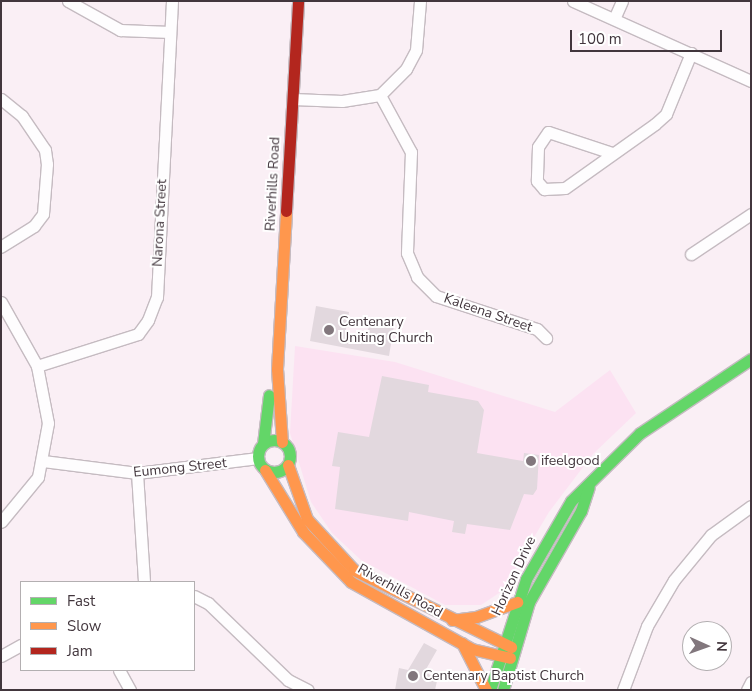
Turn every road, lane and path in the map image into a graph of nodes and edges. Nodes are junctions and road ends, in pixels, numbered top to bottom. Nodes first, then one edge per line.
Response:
1 (68, 1) edge
2 (172, 1) edge
3 (298, 1) edge
4 (420, 1) edge
5 (573, 1) edge
6 (622, 1) edge
7 (614, 19) junction
8 (170, 32) junction
9 (691, 53) junction
10 (751, 80) edge
11 (380, 95) junction
12 (1, 99) edge
13 (293, 99) junction
14 (612, 154) junction
15 (751, 214) edge
16 (1, 247) edge
17 (691, 254) dead end
18 (1, 302) edge
19 (546, 338) dead end
20 (751, 359) edge
21 (37, 366) junction
22 (277, 369) junction
23 (282, 442) junction
24 (263, 444) junction
25 (258, 458) junction
26 (43, 461) junction
27 (288, 465) junction
28 (265, 470) junction
29 (137, 474) junction
30 (589, 486) junction
31 (751, 506) edge
32 (1, 522) edge
33 (144, 581) edge
34 (195, 596) edge
35 (517, 602) junction
36 (450, 620) junction
37 (461, 642) junction
38 (20, 646) edge
39 (500, 648) junction
40 (512, 653) junction
41 (1, 656) edge
42 (120, 671) edge
43 (751, 682) edge
44 (285, 685) edge
45 (130, 690) edge
46 (308, 690) edge
47 (488, 690) edge
48 (503, 690) edge
49 (623, 690) edge
50 (747, 690) edge

1 - 8 street
2 - 8 street, Narona Street
3 - 13 street, Riverhills Road
4 - 11 street
5 - 7 street
6 - 7 street
7 - 9 street
8 - 21 street, Narona Street
9 - 10 street
9 - 14 street
11 - 13 street
11 - 19 street, Kaleena Street
12 - 16 street
13 - 22 street, Riverhills Road
14 - 14 street
15 - 17 street
18 - 21 street
20 - 30 street, Horizon Drive
21 - 26 street
22 - 23 street, Riverhills Road
22 - 24 street, Riverhills Road
23 - 24 street
23 - 27 street
24 - 25 street
25 - 28 street
25 - 29 street, Eumong Street
26 - 29 street, Eumong Street
26 - 32 street
27 - 28 street
27 - 36 street, Riverhills Road
28 - 37 street, Riverhills Road
29 - 33 street
30 - 35 street, Horizon Drive
30 - 40 street, Horizon Drive
31 - 49 street
34 - 44 street
35 - 36 street
35 - 39 street, Horizon Drive
36 - 39 street, Riverhills Road
37 - 39 street, Riverhills Road
37 - 47 street
38 - 41 street
39 - 40 street, Riverhills Road
39 - 47 street, Horizon Drive
40 - 48 street, Horizon Drive
42 - 45 street
43 - 50 street
44 - 46 street

